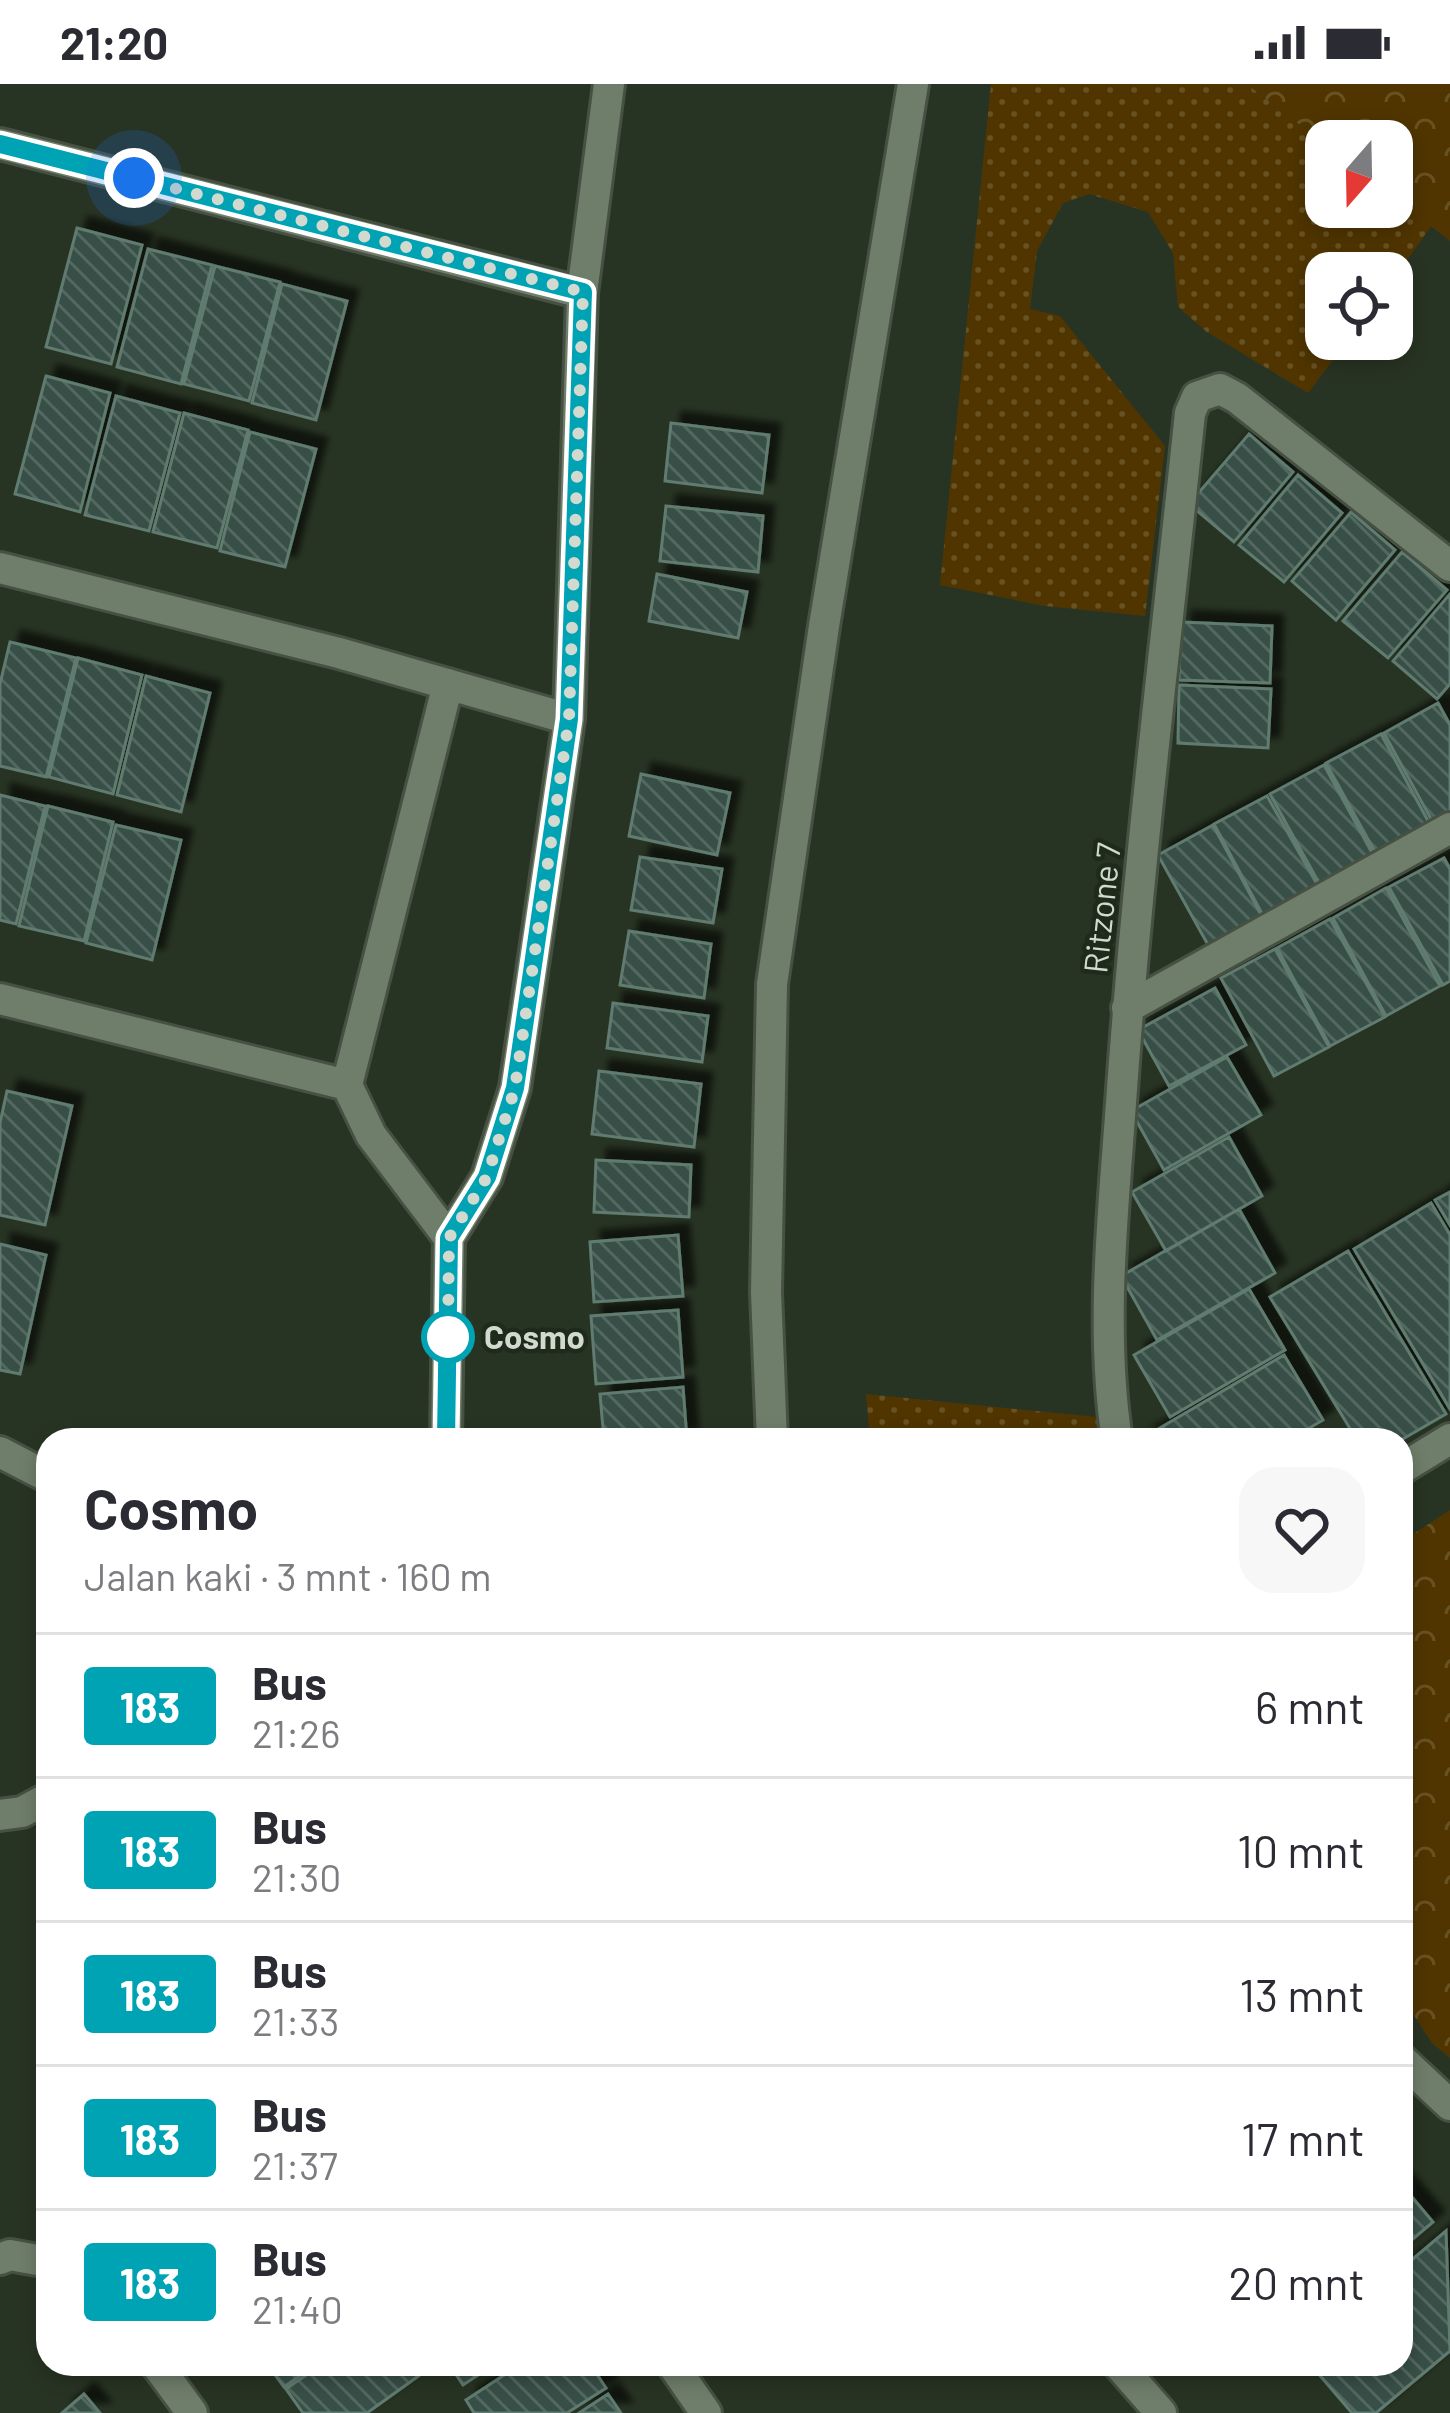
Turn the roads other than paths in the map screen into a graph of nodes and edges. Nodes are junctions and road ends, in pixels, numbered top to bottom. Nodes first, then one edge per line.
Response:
1 (609, 84) edge
2 (913, 84) edge
3 (0, 144) edge
4 (583, 292) junction
5 (1450, 566) edge
6 (0, 568) edge
7 (448, 684) junction
8 (569, 719) junction
9 (1450, 828) edge
10 (0, 999) edge
11 (1127, 1008) junction
12 (347, 1085) junction
13 (449, 1238) junction
14 (446, 1428) edge
15 (772, 1428) edge
16 (1115, 1428) edge
17 (1450, 1439) edge
18 (0, 1452) edge
19 (1413, 1462) edge
20 (36, 1471) edge
21 (36, 1804) edge
22 (0, 1815) edge
23 (1413, 2070) edge
24 (1450, 2105) edge
25 (0, 2259) edge
26 (36, 2261) edge
27 (165, 2376) edge
28 (680, 2376) edge
29 (1128, 2376) edge
30 (192, 2413) edge
31 (706, 2413) edge
32 (1160, 2413) edge

1 - 4 street
2 - 15 street
3 - 4 street
4 - 8 street
5 - 11 street, Ritzone 7
6 - 7 street
7 - 8 street
7 - 12 street
8 - 13 street
9 - 11 street
10 - 12 street
11 - 16 street, Ritzone 7
12 - 13 street
13 - 14 street
17 - 19 street
18 - 20 street
21 - 22 street
23 - 24 street
25 - 26 street
27 - 30 street
28 - 31 street
29 - 32 street

